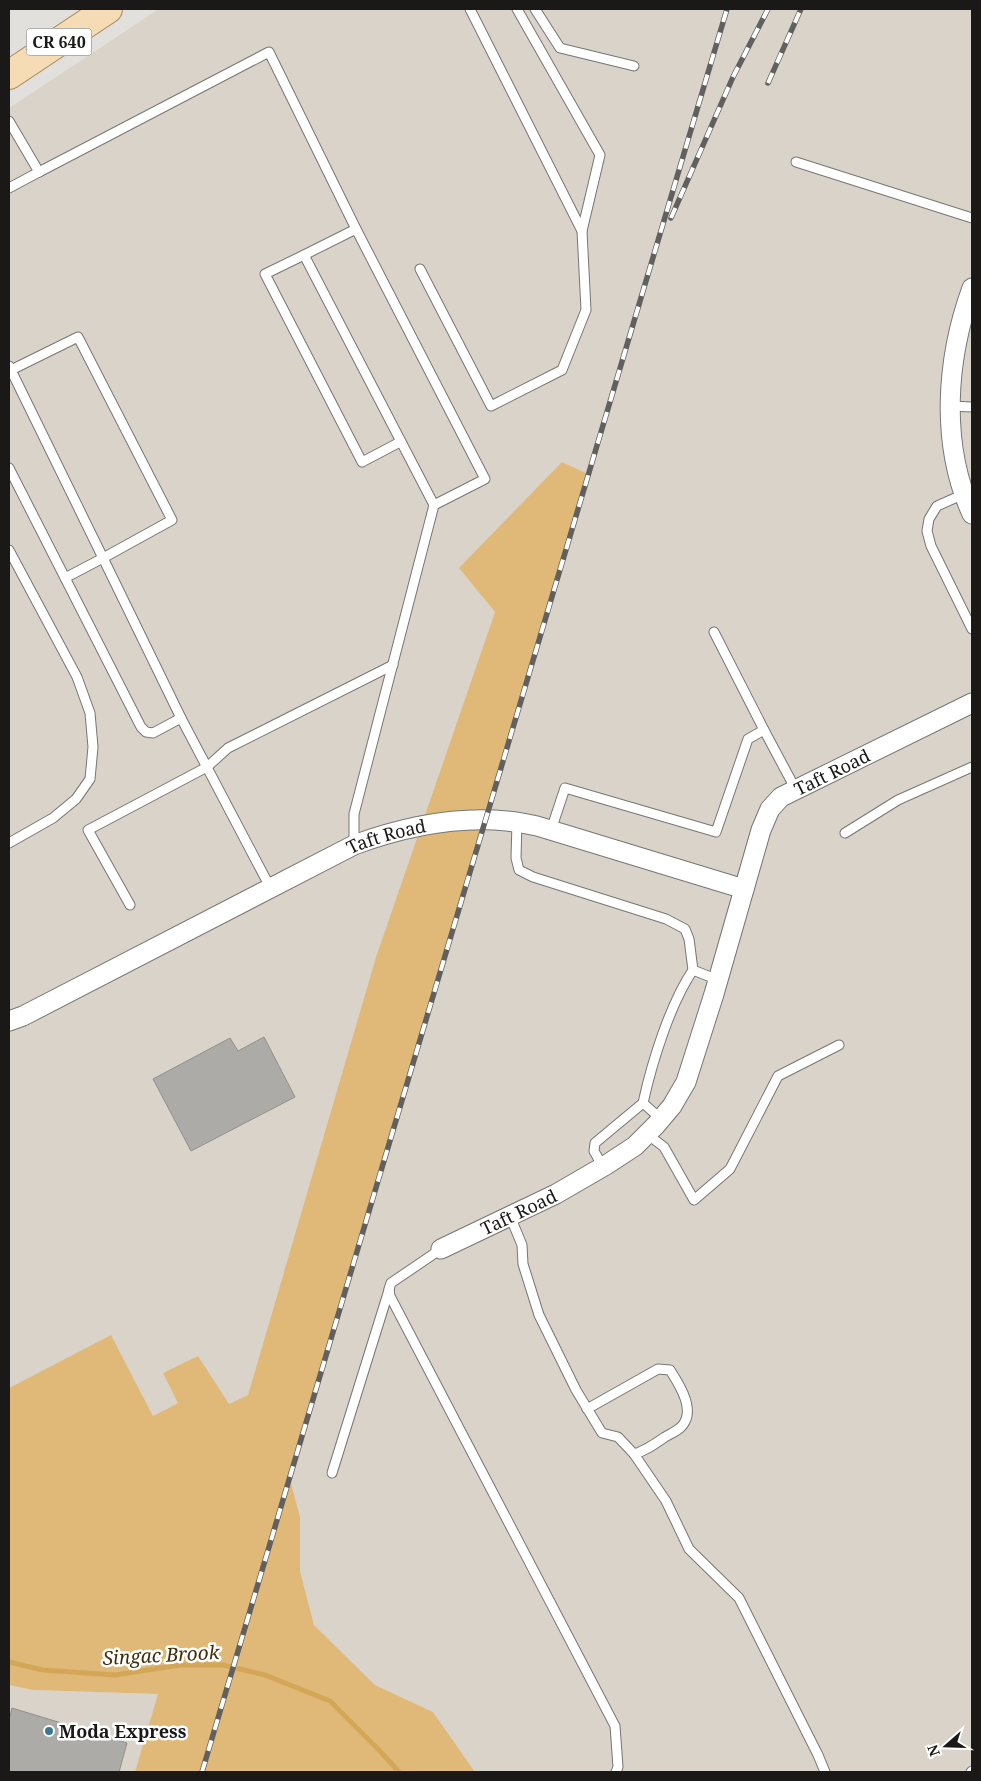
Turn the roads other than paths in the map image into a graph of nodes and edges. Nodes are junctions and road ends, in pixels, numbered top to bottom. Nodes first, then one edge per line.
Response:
1 (108, 9) edge
2 (470, 9) edge
3 (517, 9) edge
4 (535, 9) edge
5 (634, 66) dead end
6 (9, 75) edge
7 (9, 121) edge
8 (796, 162) dead end
9 (39, 172) junction
10 (9, 188) edge
11 (972, 218) edge
12 (356, 228) junction
13 (582, 230) junction
14 (304, 255) junction
15 (420, 269) dead end
16 (972, 288) edge
17 (10, 368) edge
18 (951, 406) junction
19 (972, 407) edge
20 (400, 442) junction
21 (9, 468) edge
22 (964, 494) junction
23 (434, 505) junction
24 (972, 514) edge
25 (9, 550) edge
26 (103, 558) junction
27 (65, 578) junction
28 (972, 629) edge
29 (714, 632) dead end
30 (393, 664) junction
31 (972, 703) edge
32 (181, 718) junction
33 (764, 730) junction
34 (207, 767) junction
35 (972, 767) edge
36 (796, 790) junction
37 (517, 822) junction
38 (550, 830) junction
39 (845, 833) dead end
40 (9, 842) edge
41 (354, 845) junction
42 (271, 889) junction
43 (744, 889) junction
44 (130, 905) dead end
45 (693, 970) junction
46 (718, 980) junction
47 (9, 1021) edge
48 (839, 1045) dead end
49 (644, 1103) junction
50 (661, 1119) junction
51 (648, 1134) junction
52 (603, 1167) junction
53 (510, 1216) junction
54 (441, 1249) joint
55 (389, 1289) junction
56 (588, 1409) junction
57 (634, 1454) junction
58 (332, 1474) dead end
59 (616, 1772) edge
60 (825, 1772) edge

1 - 6 main road, CR 640
2 - 13 lane
3 - 13 lane
4 - 5 lane
7 - 9 lane
8 - 11 lane
9 - 10 lane
9 - 12 lane
12 - 14 lane
12 - 23 lane
13 - 15 lane
14 - 20 lane
14 - 20 lane
16 - 18 street
17 - 26 lane
17 - 26 lane
18 - 19 lane
18 - 22 street
20 - 23 lane
21 - 27 lane
22 - 24 street
22 - 28 lane
23 - 30 lane
25 - 40 lane
26 - 27 lane
26 - 32 lane
27 - 32 lane
29 - 33 lane
30 - 34 lane
30 - 41 lane
31 - 36 street, Taft Road
32 - 34 lane
33 - 36 lane
33 - 38 lane
34 - 42 lane
34 - 44 lane
35 - 39 lane
36 - 43 street, Taft Road
37 - 38 street, Taft Road
37 - 41 street, Taft Road
37 - 45 lane
38 - 43 street, Taft Road
41 - 42 street, Taft Road
42 - 47 street, Taft Road
43 - 46 street, Taft Road
45 - 46 lane
45 - 49 lane
46 - 50 street, Taft Road
48 - 51 lane
49 - 50 lane
49 - 52 lane
50 - 51 street, Taft Road
51 - 52 street, Taft Road
52 - 53 street, Taft Road
53 - 54 street, Taft Road
53 - 56 lane
54 - 55 lane
55 - 58 lane
55 - 59 lane
56 - 57 lane
56 - 57 lane
57 - 60 lane

